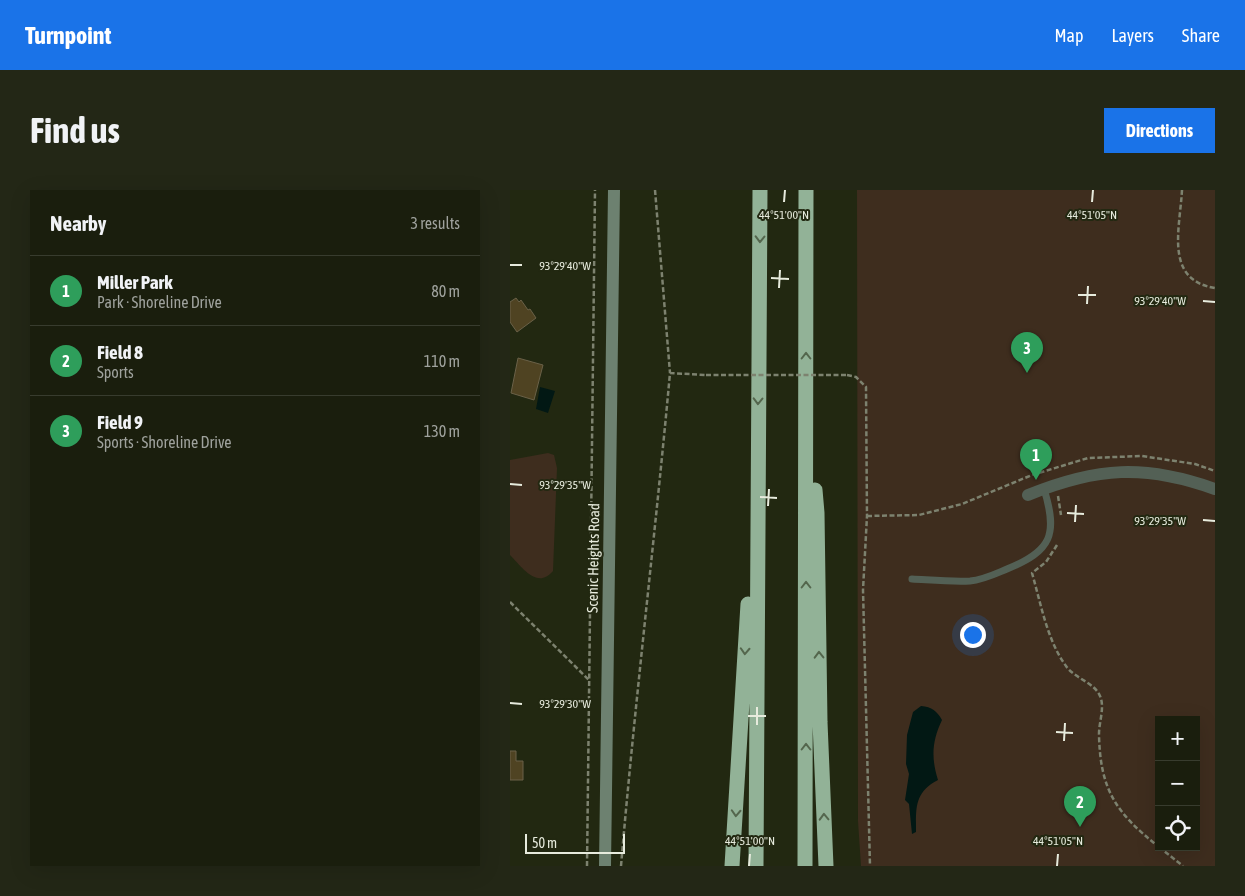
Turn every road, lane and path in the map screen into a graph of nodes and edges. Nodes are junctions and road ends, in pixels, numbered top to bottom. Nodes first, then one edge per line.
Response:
1 (595, 190) edge
2 (614, 190) edge
3 (655, 190) edge
4 (760, 190) edge
5 (806, 190) edge
6 (1182, 190) edge
7 (1215, 288) edge
8 (670, 373) junction
9 (806, 423) junction
10 (758, 427) junction
11 (1049, 487) junction
12 (1215, 489) edge
13 (1028, 495) dead end
14 (1062, 522) dead end
15 (1058, 542) dead end
16 (912, 579) dead end
17 (510, 602) edge
18 (590, 681) junction
19 (1155, 844) edge
20 (1164, 851) edge
21 (588, 866) edge
22 (605, 866) edge
23 (620, 866) edge
24 (732, 866) edge
25 (756, 866) edge
26 (805, 866) edge
27 (826, 866) edge
28 (870, 866) edge
29 (1183, 866) edge

1 - 18 path
2 - 22 street, Scenic Heights Road
3 - 8 path
4 -> 10 highway
9 -> 5 highway
6 - 7 path
8 - 23 path
8 - 28 path, bridge
26 -> 9 highway
27 -> 9 highway
10 -> 24 highway
10 - 25 highway
11 - 12 street
11 - 13 street
11 - 14 path
11 - 16 lane
15 - 19 path
17 - 18 path
18 - 21 path
20 - 29 path

